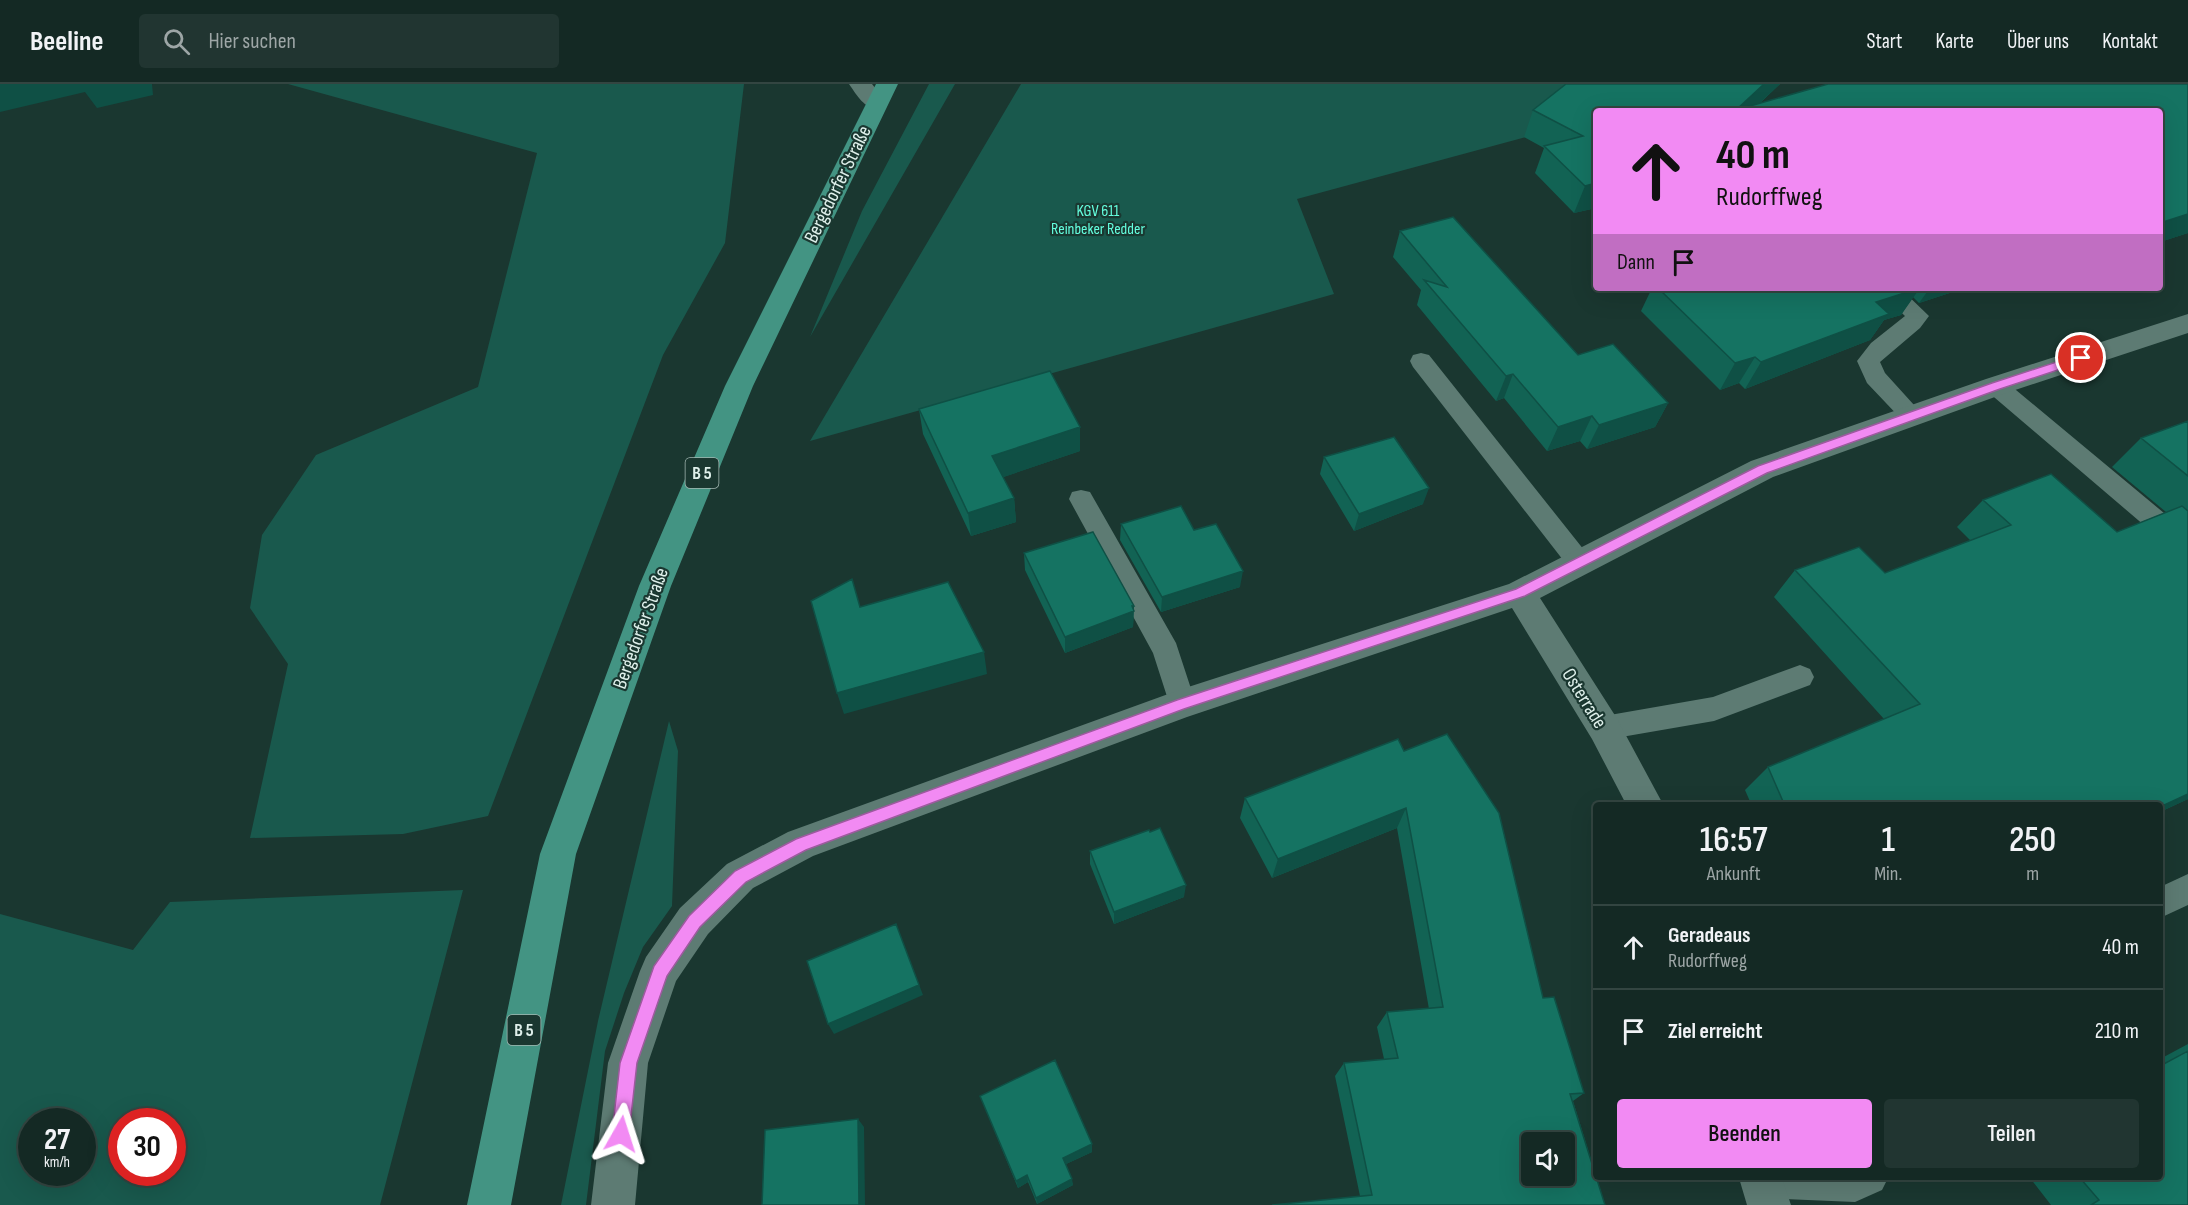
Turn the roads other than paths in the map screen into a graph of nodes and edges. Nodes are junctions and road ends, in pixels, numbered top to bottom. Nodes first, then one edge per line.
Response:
1 (874, 90) edge
2 (1890, 291) edge
3 (2188, 323) edge
4 (1421, 361) dead end
5 (1996, 386) junction
6 (1912, 416) junction
7 (1082, 499) dead end
8 (2188, 548) edge
9 (1579, 562) junction
10 (1520, 592) junction
11 (1800, 676) dead end
12 (1182, 704) junction
13 (1604, 728) junction
14 (1644, 802) edge
15 (2188, 889) edge
16 (2163, 902) edge
17 (1865, 1180) edge
18 (1764, 1188) edge
19 (489, 1205) edge
20 (613, 1205) edge

1 - 19 main road, Bergedorfer Straße / B 5
2 - 6 lane
3 - 5 street
4 - 9 lane
5 - 6 street
5 - 8 lane
6 - 9 street
7 - 12 lane
9 - 10 street
10 - 12 street
10 - 13 street, Osterrade
11 - 13 lane
12 - 20 street
13 - 14 street, Osterrade
15 - 16 lane
17 - 18 lane

